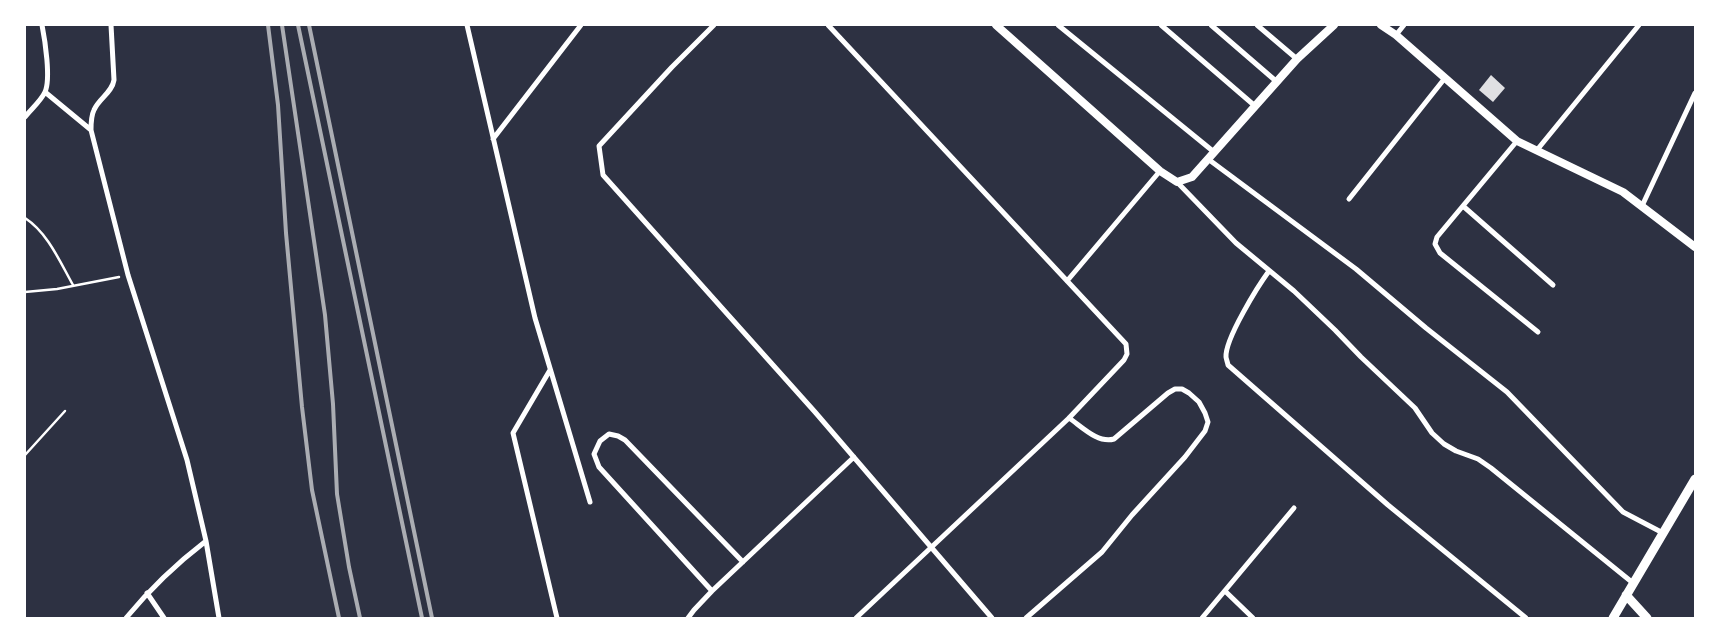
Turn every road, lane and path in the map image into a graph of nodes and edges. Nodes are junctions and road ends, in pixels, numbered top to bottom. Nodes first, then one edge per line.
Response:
1 (42, 25) edge
2 (111, 25) edge
3 (467, 25) edge
4 (581, 25) edge
5 (714, 25) edge
6 (828, 25) edge
7 (996, 25) edge
8 (1058, 25) edge
9 (1161, 25) edge
10 (1211, 25) edge
11 (1257, 25) edge
12 (1334, 25) edge
13 (1381, 25) edge
14 (1404, 25) edge
15 (1640, 25) edge
16 (1396, 35) junction
17 (1297, 59) junction
18 (1445, 78) junction
19 (1277, 82) junction
20 (45, 92) junction
21 (1695, 94) edge
22 (1255, 106) junction
23 (25, 117) edge
24 (91, 130) junction
25 (493, 139) junction
26 (1517, 141) junction
27 (1537, 150) junction
28 (1214, 152) junction
29 (1208, 159) junction
30 (1160, 171) junction
31 (1177, 182) junction
32 (1349, 199) dead end
33 (1463, 206) junction
34 (1642, 206) junction
35 (25, 218) edge
36 (1695, 247) edge
37 (1269, 271) junction
38 (128, 275) junction
39 (1067, 281) junction
40 (1553, 285) dead end
41 (73, 286) junction
42 (25, 292) edge
43 (1538, 332) dead end
44 (550, 370) junction
45 (66, 411) dead end
46 (1068, 418) junction
47 (25, 455) edge
48 (854, 456) junction
49 (1695, 479) edge
50 (590, 502) dead end
51 (1294, 508) dead end
52 (1663, 533) junction
53 (206, 541) junction
54 (931, 547) junction
55 (743, 562) junction
56 (1633, 584) junction
57 (712, 591) junction
58 (1225, 592) junction
59 (147, 593) junction
60 (1626, 595) junction
61 (126, 618) edge
62 (164, 618) edge
63 (219, 618) edge
64 (557, 618) edge
65 (688, 618) edge
66 (856, 618) edge
67 (992, 618) edge
68 (1026, 618) edge
69 (1202, 618) edge
70 (1253, 618) edge
71 (1526, 618) edge
72 (1613, 618) edge
73 (1647, 618) edge

1 - 20 street
2 - 24 street
3 - 25 street
4 - 25 street
5 - 48 street
6 - 39 street
7 - 30 street
8 - 28 street
9 - 22 street
10 - 19 street
11 - 17 street
12 - 17 street
13 - 16 street
14 - 16 street
15 - 27 street
16 - 18 street
17 - 19 street
18 - 26 street
18 - 32 street
19 - 22 street
20 - 23 street
20 - 24 street
21 - 34 street
22 - 28 street
24 - 38 street
25 - 44 street
26 - 27 street
26 - 33 street
27 - 34 street
28 - 29 street
29 - 31 street
29 - 52 street
30 - 31 street
30 - 39 street
31 - 37 street
33 - 40 street
33 - 43 street
34 - 36 street
35 - 41 path
37 - 56 street
37 - 71 street
38 - 41 path
38 - 53 street
39 - 46 street
41 - 42 path
44 - 50 street
44 - 64 street
45 - 47 path
46 - 54 street
46 - 68 street
48 - 54 street
48 - 55 street
49 - 52 main road
51 - 58 street
52 - 56 main road
53 - 59 street
53 - 63 street
54 - 66 street
54 - 67 street
55 - 57 street
55 - 57 street
56 - 60 main road
57 - 65 street
58 - 69 street
58 - 70 street
59 - 61 street
59 - 62 street
60 - 72 main road
60 - 73 main road

